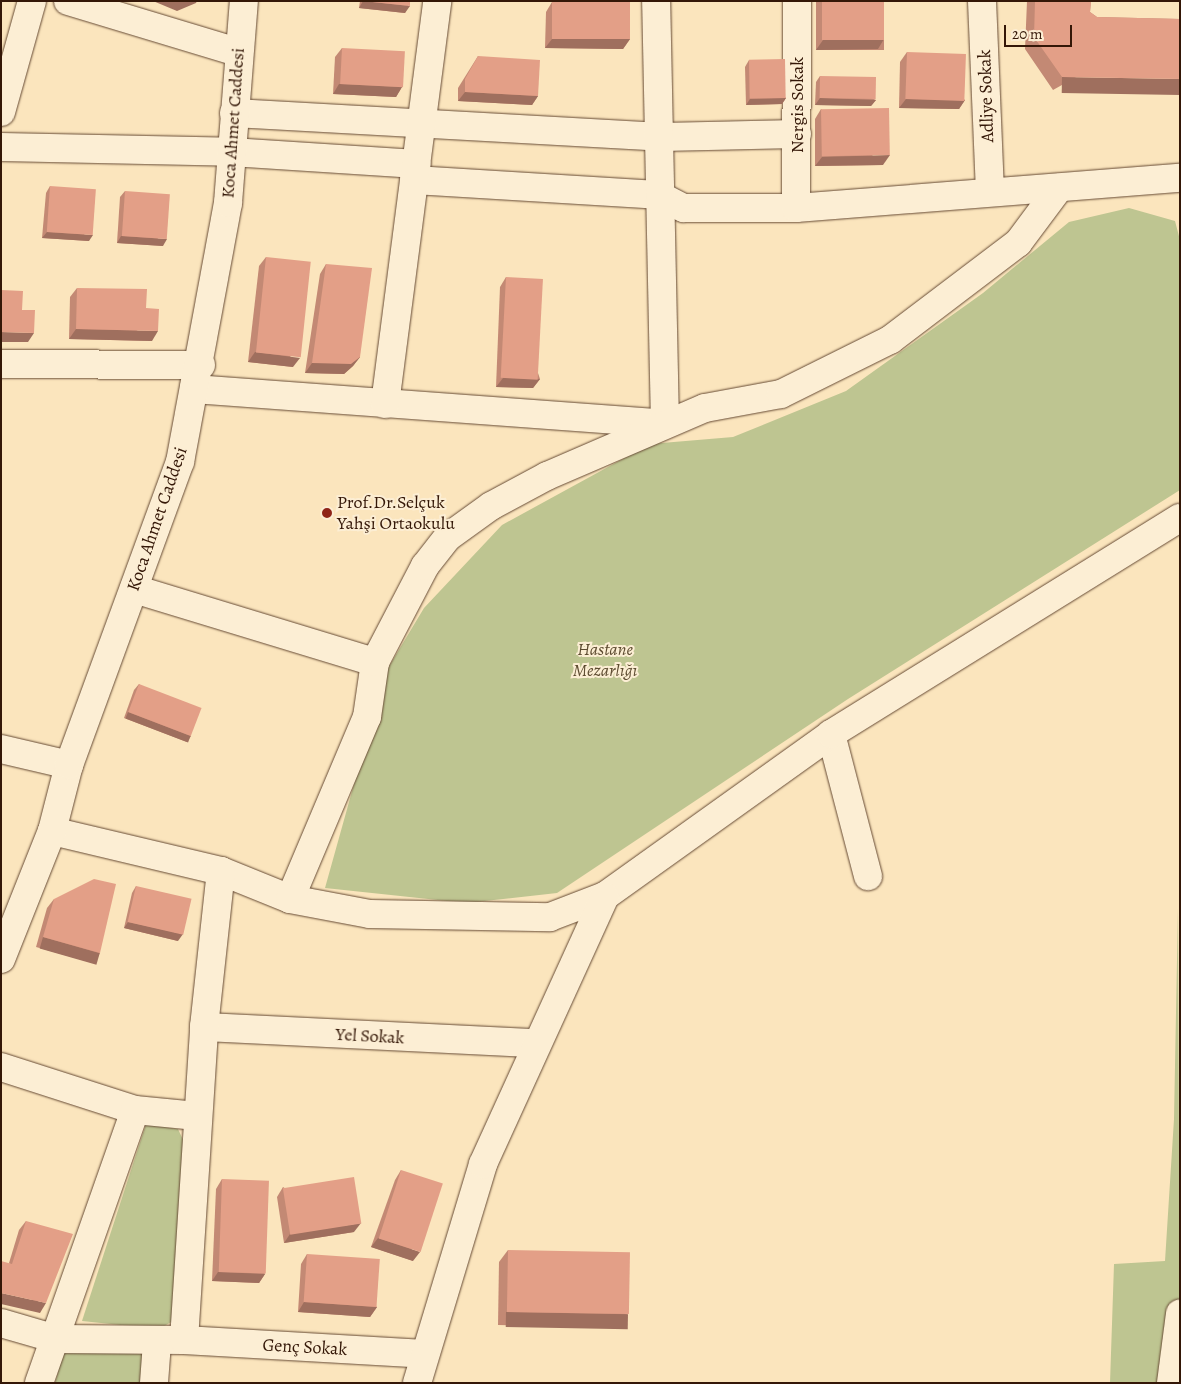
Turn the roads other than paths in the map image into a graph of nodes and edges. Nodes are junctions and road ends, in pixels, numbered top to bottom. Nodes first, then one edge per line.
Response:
1 (32, 1) edge
2 (68, 1) edge
3 (244, 1) edge
4 (437, 1) edge
5 (656, 1) edge
6 (797, 1) edge
7 (982, 1) edge
8 (237, 52) junction
9 (1, 112) edge
10 (234, 113) junction
11 (419, 125) junction
12 (797, 134) junction
13 (661, 136) junction
14 (1, 147) edge
15 (231, 152) junction
16 (416, 172) junction
17 (1180, 178) edge
18 (1059, 188) junction
19 (990, 191) junction
20 (658, 195) junction
21 (796, 208) junction
22 (1, 364) edge
23 (198, 377) junction
24 (385, 404) junction
25 (665, 424) junction
26 (1180, 518) edge
27 (134, 588) junction
28 (375, 662) junction
29 (831, 734) junction
30 (1, 749) edge
31 (69, 765) junction
32 (52, 831) junction
33 (221, 871) junction
34 (868, 876) dead end
35 (605, 896) junction
36 (290, 899) junction
37 (1, 959) edge
38 (204, 1027) junction
39 (537, 1043) junction
40 (1, 1067) edge
41 (135, 1110) junction
42 (197, 1116) junction
43 (1180, 1314) edge
44 (1, 1323) edge
45 (56, 1339) junction
46 (184, 1340) junction
47 (157, 1342) junction
48 (426, 1354) junction
49 (39, 1383) edge
50 (154, 1383) edge
51 (417, 1383) edge
52 (1171, 1383) edge

1 - 9 street
2 - 8 street
3 - 8 street, Koca Ahmet Caddesi
4 - 11 street
5 - 13 street
6 - 12 street, Nergis Sokak
7 - 19 street, Adliye Sokak
8 - 10 street, Koca Ahmet Caddesi
10 - 11 street
10 - 15 street, Koca Ahmet Caddesi
11 - 13 street
11 - 16 street
12 - 13 street
12 - 21 street, Nergis Sokak
13 - 20 street
14 - 15 street
15 - 16 street
15 - 23 street, Koca Ahmet Caddesi
16 - 20 street
16 - 24 street
17 - 18 street
18 - 19 street
18 - 25 street
19 - 21 street
20 - 21 street
20 - 25 street
22 - 23 street
23 - 24 street
23 - 27 street, Koca Ahmet Caddesi
24 - 25 street
25 - 28 street
26 - 29 street
27 - 28 street
27 - 31 street, Koca Ahmet Caddesi
28 - 36 street
29 - 34 street
29 - 35 street
30 - 31 street
31 - 32 street, Koca Ahmet Caddesi
32 - 33 street
32 - 37 street, Koca Ahmet Caddesi
33 - 36 street
33 - 38 street
35 - 36 street
35 - 39 street
38 - 39 street, Yel Sokak
38 - 42 street
39 - 48 street
40 - 41 street
41 - 42 street
41 - 45 street
42 - 46 street
43 - 52 street
44 - 45 street, Genç Sokak
45 - 47 street, Genç Sokak
45 - 49 street
46 - 47 street, Genç Sokak
46 - 48 street, Genç Sokak
47 - 50 street
48 - 51 street

